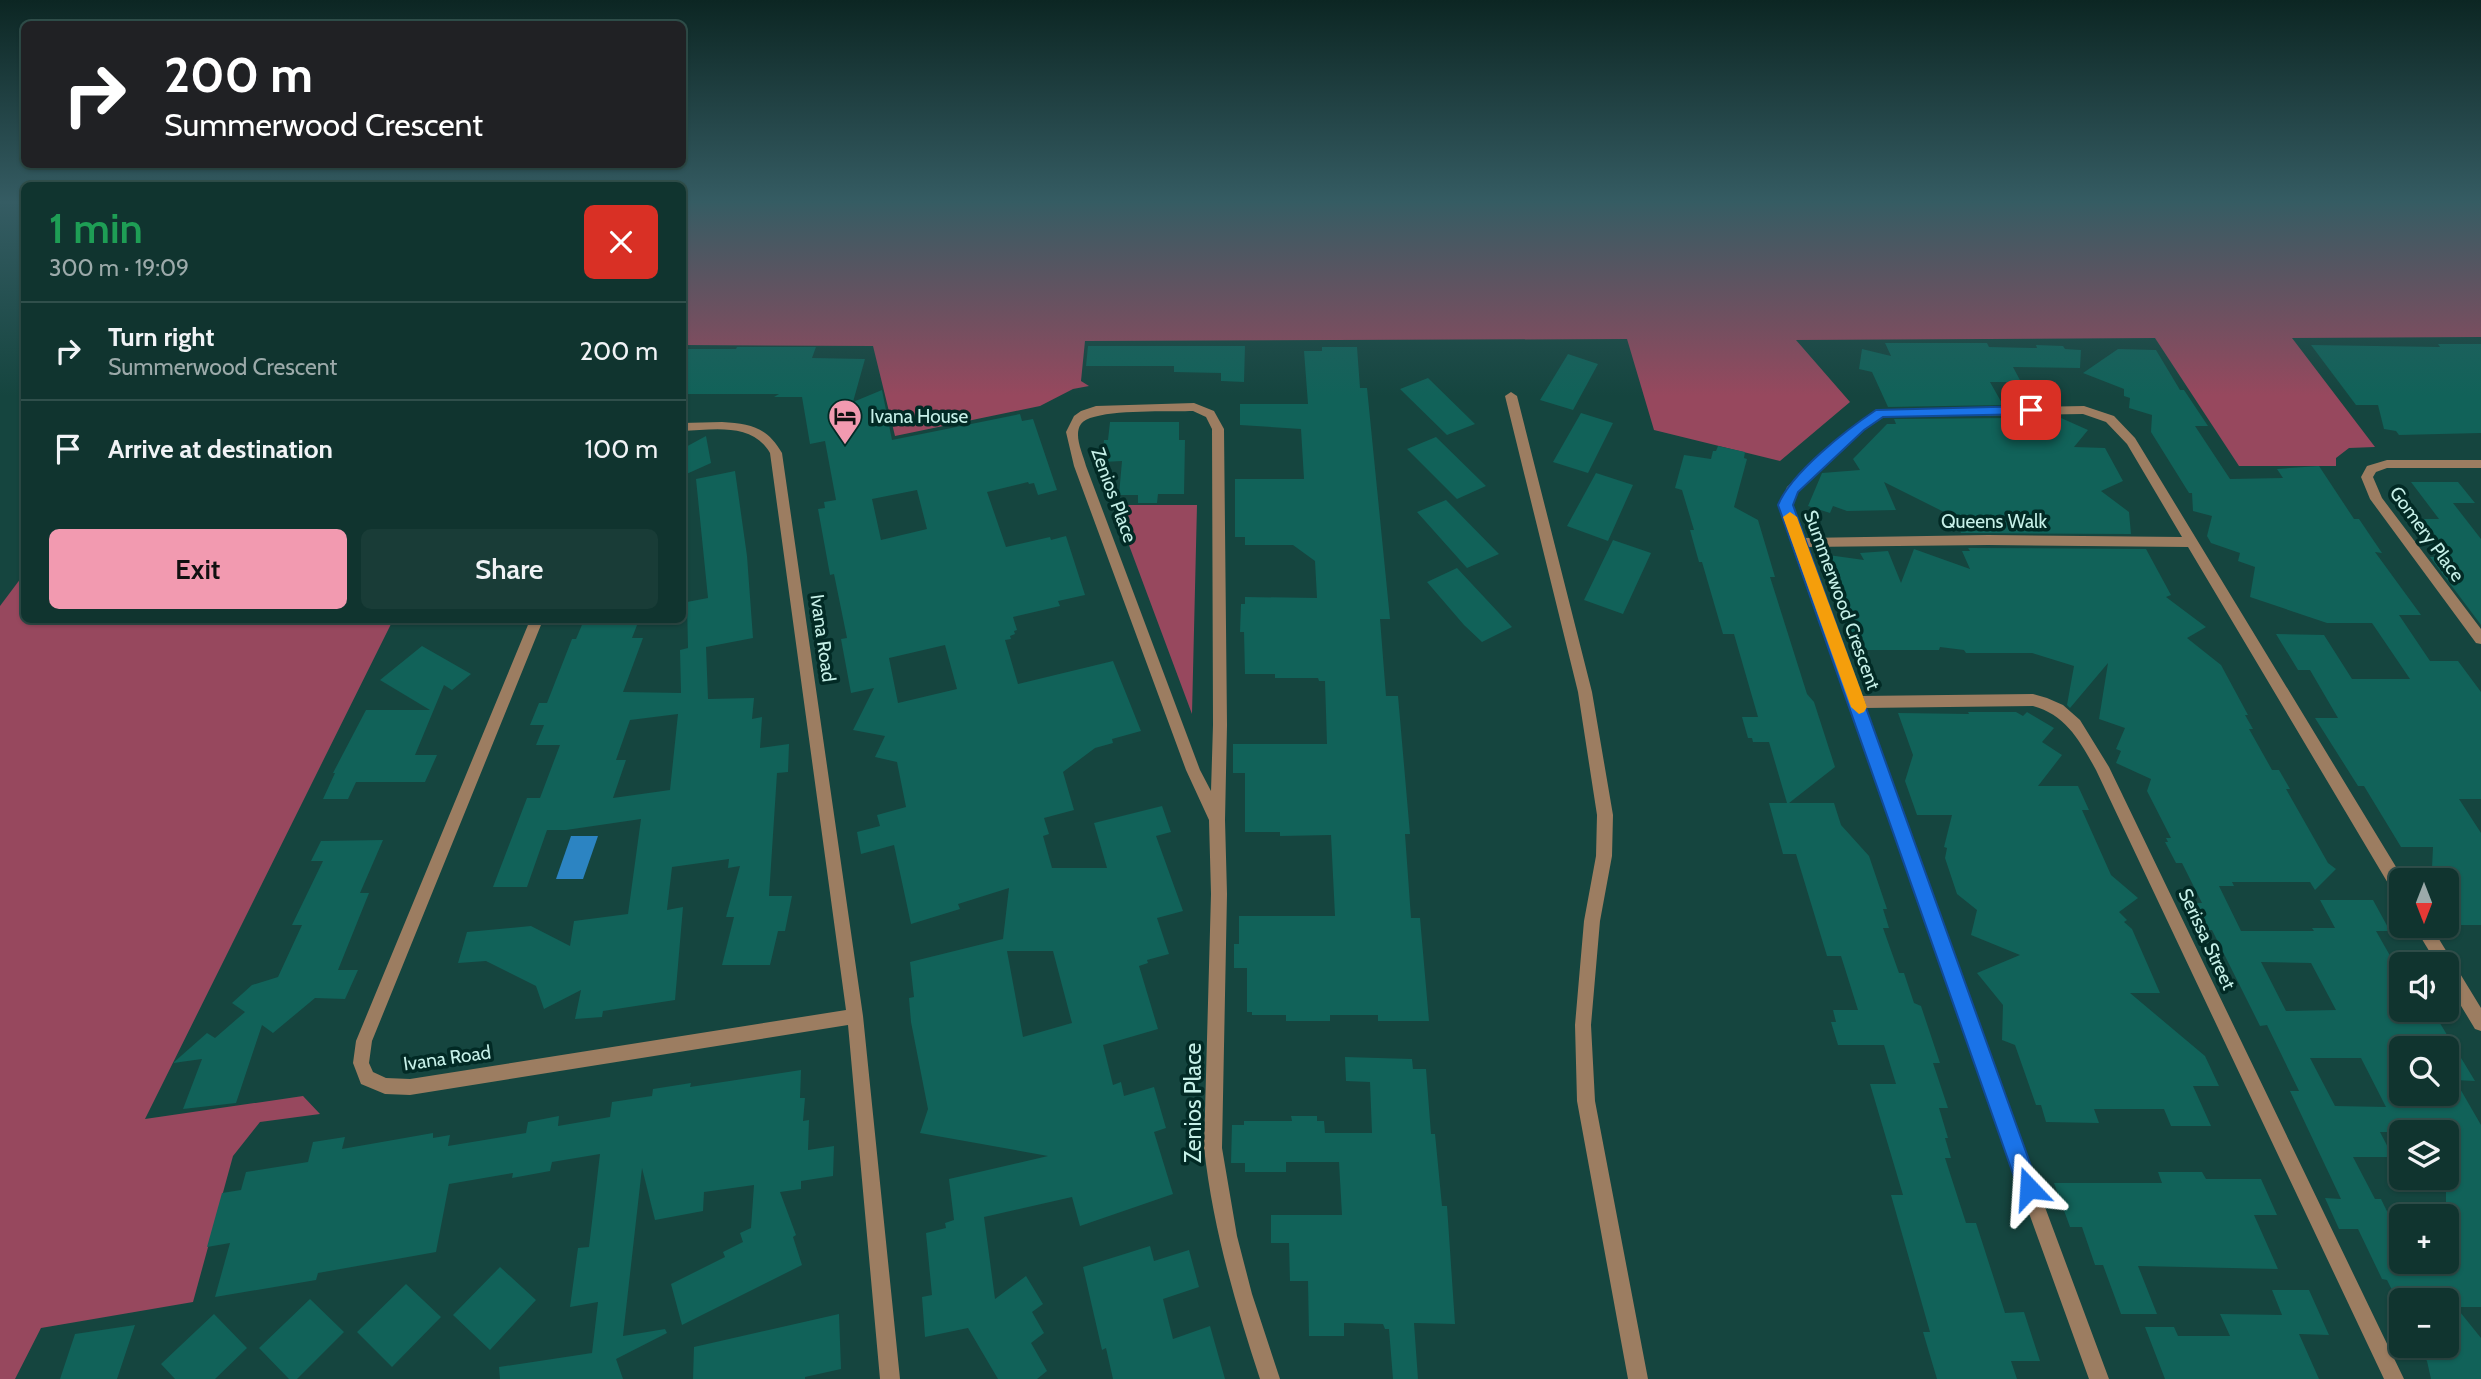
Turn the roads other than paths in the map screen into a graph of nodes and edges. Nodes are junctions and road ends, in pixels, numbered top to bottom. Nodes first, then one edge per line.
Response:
1 (1511, 396) dead end
2 (686, 427) edge
3 (2481, 464) edge
4 (2189, 542) junction
5 (1799, 543) junction
6 (535, 623) edge
7 (2481, 639) edge
8 (1857, 702) junction
9 (1217, 820) junction
10 (2389, 870) edge
11 (2459, 987) edge
12 (855, 1016) junction
13 (2481, 1023) edge
14 (890, 1379) edge
15 (1270, 1379) edge
16 (1638, 1379) edge
17 (2099, 1379) edge
18 (2394, 1379) edge

1 - 16 street
2 - 12 street, Ivana Road
3 - 7 street, Gomery Place
4 - 5 street, Queens Walk
4 - 5 street, Summerwood Crescent
4 - 10 street, Summerwood Crescent
5 - 8 street, Summerwood Crescent
6 - 12 street, Ivana Road
8 - 17 street, Summerwood Crescent
8 - 18 street, Serissa Street
9 - 9 street, Zenios Place
9 - 15 street, Zenios Place
11 - 13 street
12 - 14 street, Ivana Road

